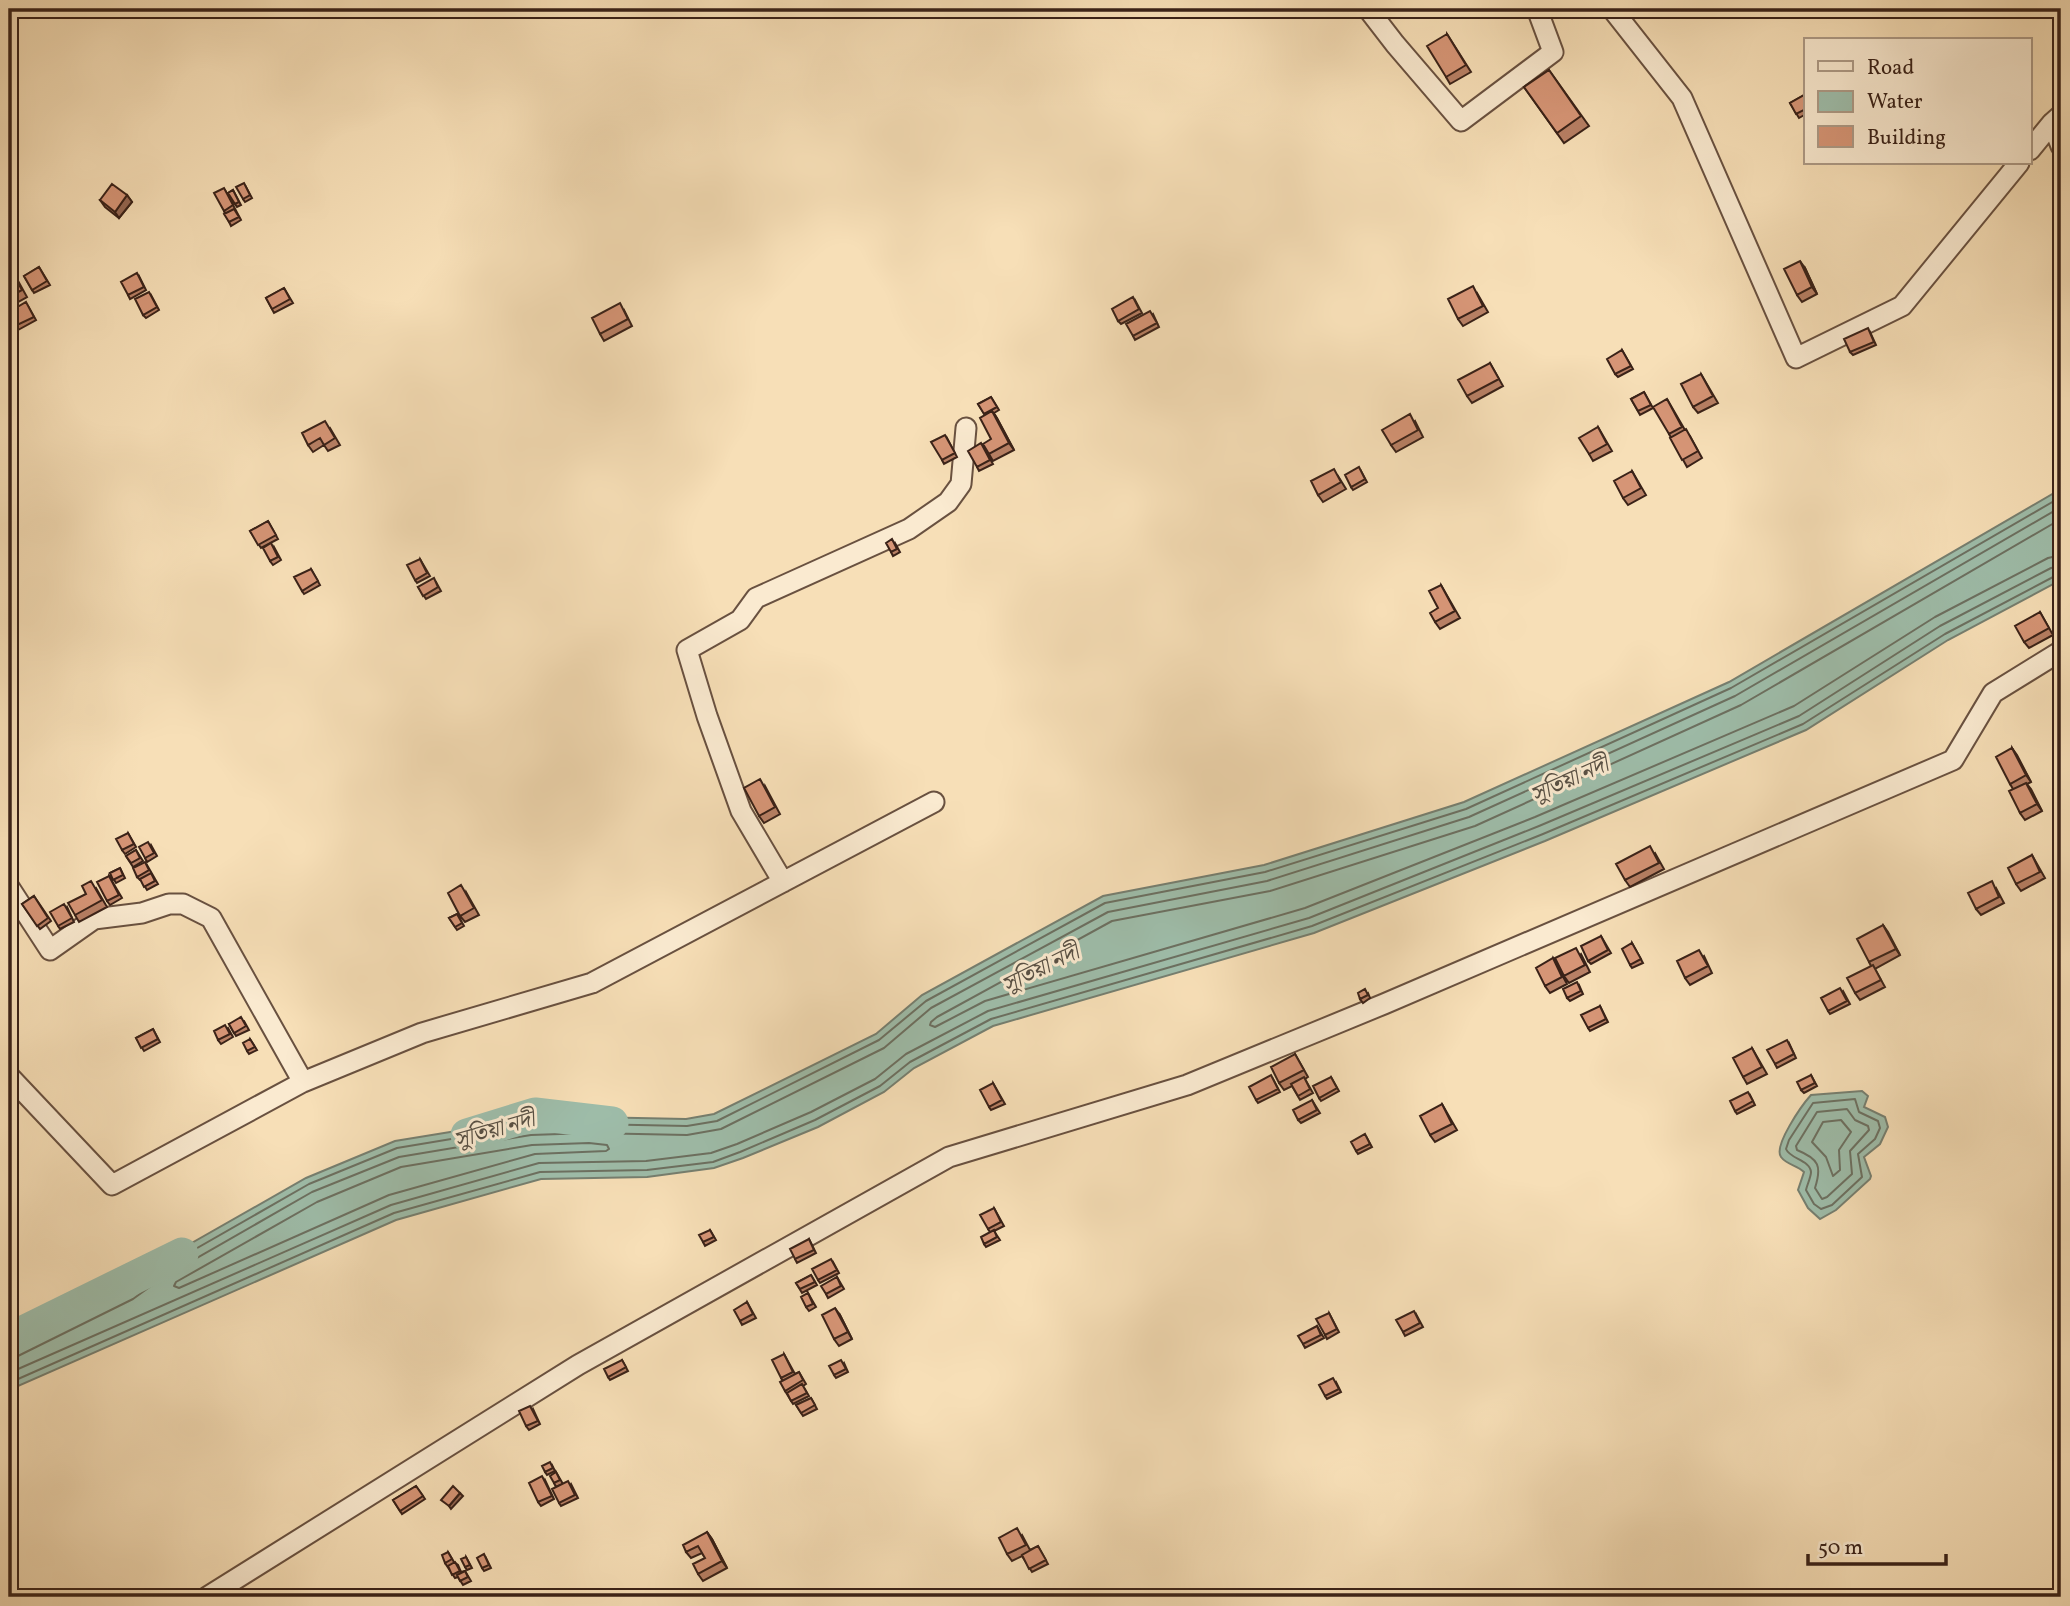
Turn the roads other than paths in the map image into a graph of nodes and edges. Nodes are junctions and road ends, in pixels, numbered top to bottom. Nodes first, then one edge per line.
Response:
1 (1368, 9) edge
2 (1537, 9) edge
3 (1612, 9) edge
4 (2057, 119) edge
5 (2061, 146) edge
6 (2032, 148) edge
7 (2018, 164) edge
8 (966, 428) dead end
9 (2061, 651) edge
10 (934, 802) dead end
11 (783, 882) junction
12 (9, 887) edge
13 (9, 1076) edge
14 (303, 1082) junction
15 (207, 1597) edge

1 - 2 street
3 - 7 street
4 - 5 street
4 - 6 street
8 - 11 street
9 - 15 street
10 - 11 street
11 - 14 street
12 - 14 street
13 - 14 street

